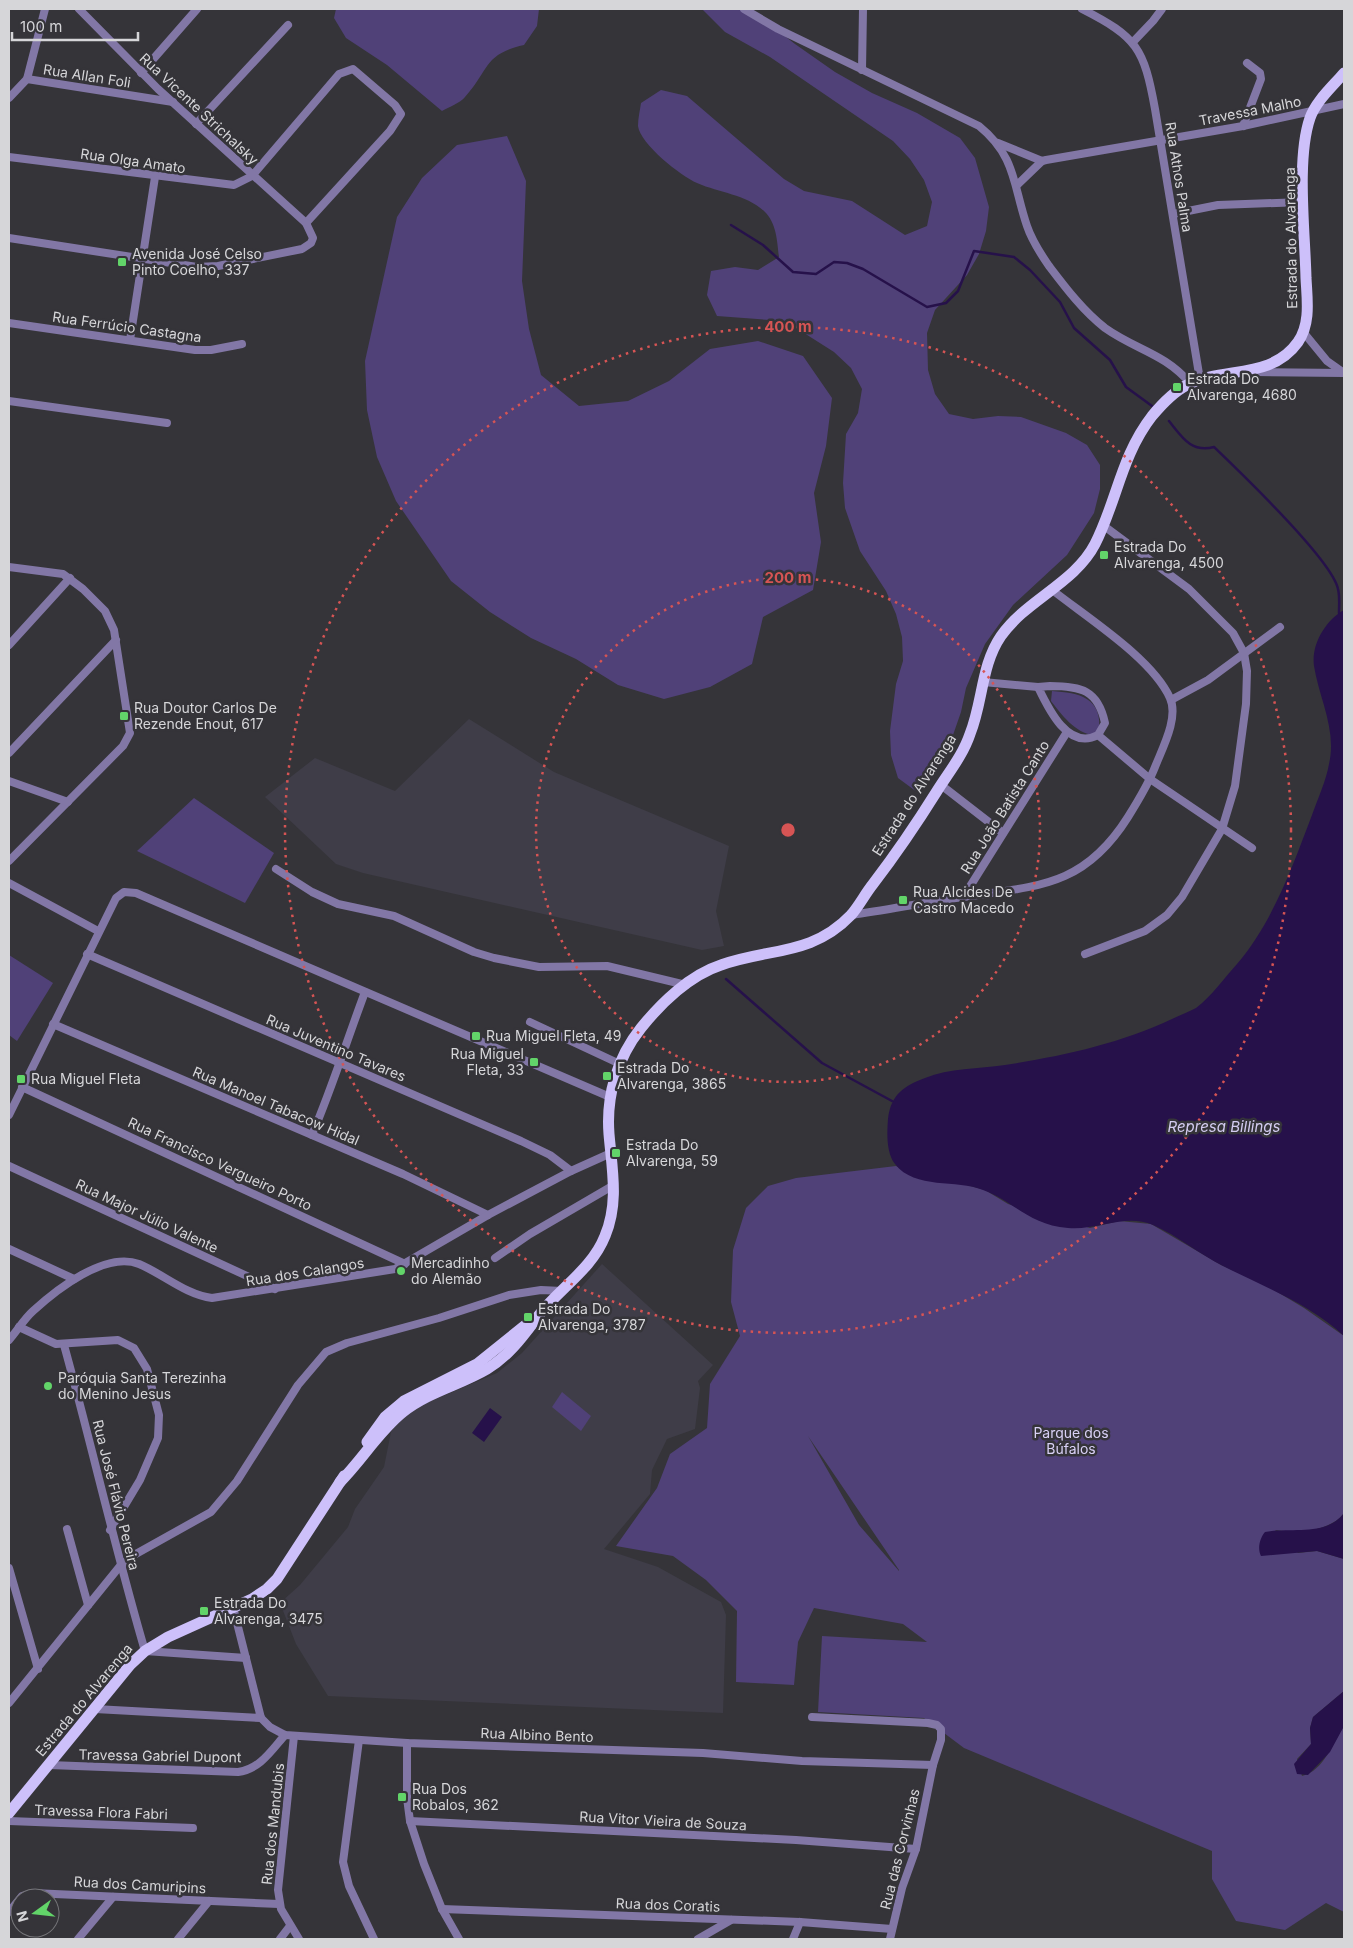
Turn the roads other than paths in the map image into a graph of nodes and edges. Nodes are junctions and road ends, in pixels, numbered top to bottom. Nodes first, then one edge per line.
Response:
1 (45, 9) edge
2 (79, 9) edge
3 (184, 9) edge
4 (744, 9) edge
5 (863, 9) edge
6 (1082, 9) edge
7 (1162, 9) edge
8 (194, 12) edge
9 (288, 25) dead end
10 (1133, 42) junction
11 (1247, 63) dead end
12 (862, 70) junction
13 (141, 73) junction
14 (1344, 73) edge
15 (27, 79) junction
16 (9, 98) edge
17 (172, 102) junction
18 (1344, 104) edge
19 (1313, 111) junction
20 (196, 124) junction
21 (1243, 126) junction
22 (1160, 140) junction
23 (998, 143) junction
24 (9, 157) edge
25 (1042, 161) junction
26 (155, 176) junction
27 (252, 176) junction
28 (1017, 185) junction
29 (1303, 202) junction
30 (1172, 214) junction
31 (306, 223) junction
32 (9, 238) edge
33 (143, 259) junction
34 (9, 323) edge
35 (1304, 333) junction
36 (130, 340) junction
37 (242, 344) dead end
38 (1250, 372) junction
39 (1344, 373) edge
40 (1195, 382) junction
41 (9, 401) edge
42 (166, 423) dead end
43 (1104, 526) junction
44 (9, 567) edge
45 (70, 578) junction
46 (1051, 590) junction
47 (1280, 627) dead end
48 (116, 640) junction
49 (9, 645) edge
50 (1244, 653) junction
51 (983, 682) junction
52 (1038, 687) junction
53 (1171, 700) junction
54 (1067, 732) junction
55 (1098, 735) junction
56 (9, 754) edge
57 (1150, 779) junction
58 (9, 781) edge
59 (941, 785) junction
60 (68, 802) junction
61 (1222, 829) junction
62 (1003, 834) junction
63 (1252, 848) dead end
64 (9, 861) edge
65 (276, 869) dead end
66 (9, 882) edge
67 (964, 896) junction
68 (851, 915) junction
69 (98, 931) junction
70 (86, 954) junction
71 (1085, 954) dead end
72 (686, 985) junction
73 (365, 992) junction
74 (530, 1022) dead end
75 (53, 1024) junction
76 (340, 1063) junction
77 (620, 1064) junction
78 (22, 1087) junction
79 (610, 1097) junction
80 (12, 1098) edge
81 (9, 1115) edge
82 (312, 1135) junction
83 (611, 1153) junction
84 (9, 1166) edge
85 (571, 1171) junction
86 (614, 1185) junction
87 (488, 1215) junction
88 (9, 1249) edge
89 (495, 1258) dead end
90 (406, 1264) junction
91 (74, 1279) junction
92 (275, 1289) junction
93 (562, 1291) junction
94 (19, 1327) junction
95 (9, 1340) edge
96 (64, 1345) junction
97 (67, 1528) dead end
98 (110, 1530) junction
99 (120, 1566) junction
100 (9, 1568) edge
101 (88, 1605) junction
102 (233, 1607) junction
103 (145, 1651) junction
104 (246, 1658) junction
105 (38, 1668) junction
106 (9, 1703) edge
107 (95, 1708) junction
108 (812, 1717) dead end
109 (261, 1718) junction
110 (290, 1736) junction
111 (359, 1740) junction
112 (407, 1743) junction
113 (49, 1765) junction
114 (933, 1765) junction
115 (9, 1813) edge
116 (9, 1821) edge
117 (410, 1821) junction
118 (193, 1828) dead end
119 (916, 1849) junction
120 (113, 1897) junction
121 (209, 1901) junction
122 (279, 1904) junction
123 (442, 1908) junction
124 (9, 1912) edge
125 (731, 1920) junction
126 (800, 1922) junction
127 (290, 1926) junction
128 (892, 1929) junction
129 (78, 1939) edge
130 (178, 1939) edge
131 (280, 1939) edge
132 (299, 1939) edge
133 (374, 1939) edge
134 (459, 1939) edge
135 (698, 1939) edge
136 (793, 1939) edge
137 (890, 1939) edge

1 - 15 street
2 - 13 street, Rua Vicente Strichalsky
3 - 8 street
4 - 12 street
5 - 12 street
6 - 10 street, Rua Athos Palma
7 - 10 street
8 - 13 street
9 - 20 street
10 - 22 street, Rua Athos Palma
11 - 21 street
12 - 23 street
13 - 17 street, Rua Vicente Strichalsky
14 - 19 main road, Estrada do Alvarenga
15 - 16 street
15 - 17 street, Rua Allan Foli
17 - 20 street, Rua Vicente Strichalsky
18 - 19 street, Travessa Malho
19 - 21 street, Travessa Malho
19 - 29 main road, Estrada do Alvarenga
20 - 27 street, Rua Vicente Strichalsky
21 - 22 street, Travessa Malho
22 - 25 street, Travessa Malho
22 - 30 street, Rua Athos Palma
23 - 25 street
23 - 28 street
24 - 26 street, Rua Olga Amato
25 - 28 street
26 - 27 street, Rua Olga Amato
26 - 33 street
27 - 31 street, Rua Vicente Strichalsky
27 - 31 street
28 - 40 street
29 - 30 street
29 - 35 main road, Estrada do Alvarenga
30 - 40 street, Rua Athos Palma
31 - 33 street
32 - 33 street
33 - 36 street
34 - 36 street, Rua Ferrúcio Castagna
35 - 38 main road, Estrada do Alvarenga
35 - 39 street
36 - 37 street, Rua Ferrúcio Castagna
38 - 39 street
38 - 40 main road, Estrada do Alvarenga
40 - 43 main road, Estrada do Alvarenga
41 - 42 street
43 - 46 main road, Estrada do Alvarenga
43 - 50 street
44 - 45 street
45 - 48 street
45 - 49 street
46 - 51 main road, Estrada do Alvarenga
46 - 53 street
47 - 50 street
48 - 56 street
48 - 60 street
50 - 53 street
50 - 61 street
51 - 52 street
51 - 59 main road, Estrada do Alvarenga
52 - 54 street
52 - 55 street
53 - 57 street
54 - 55 street
54 - 62 street, Rua João Batista Canto
55 - 57 street
57 - 61 street
57 - 67 street
58 - 60 street
59 - 62 street
59 - 68 main road, Estrada do Alvarenga
60 - 64 street
61 - 63 street
61 - 71 street
62 - 67 street, Rua João Batista Canto
65 - 72 street
66 - 69 street
67 - 68 street
68 - 72 main road, Estrada do Alvarenga
69 - 70 street
69 - 73 street
70 - 75 street
70 - 76 street, Rua Juventino Tavares
72 - 77 main road, Estrada do Alvarenga
73 - 76 street
73 - 79 street
74 - 77 street
75 - 78 street
75 - 82 street, Rua Manoel Tabacow Hidal
76 - 82 street
76 - 85 street, Rua Juventino Tavares
77 - 79 main road, Estrada do Alvarenga
78 - 80 street
78 - 90 street, Rua Francisco Vergueiro Porto
79 - 83 main road, Estrada do Alvarenga
80 - 81 street
82 - 87 street, Rua Manoel Tabacow Hidal
83 - 85 street, Rua dos Calangos
83 - 86 main road, Estrada do Alvarenga
84 - 92 street, Rua Major Júlio Valente
85 - 87 street, Rua dos Calangos
86 - 89 street
86 - 93 main road, Estrada do Alvarenga
87 - 90 street, Rua dos Calangos
88 - 91 street
90 - 92 street, Rua dos Calangos
91 - 92 street, Rua dos Calangos
91 - 94 street, Rua dos Calangos
93 - 99 street
93 - 102 main road, Estrada do Alvarenga
94 - 95 street, Rua dos Calangos
94 - 96 street
96 - 98 street, Rua José Flávio Pereira
96 - 98 street
97 - 101 street
98 - 99 street, Rua José Flávio Pereira
99 - 101 street
99 - 103 street, Rua José Flávio Pereira
100 - 105 street
101 - 105 street
102 - 103 main road, Estrada do Alvarenga
102 - 104 street
103 - 104 street
103 - 107 main road, Estrada do Alvarenga
104 - 109 street
105 - 106 street
107 - 109 street
107 - 113 main road, Estrada do Alvarenga
108 - 114 street, Rua das Corvinhas
109 - 110 street, Rua Albino Bento
110 - 111 street, Rua Albino Bento
110 - 113 street, Travessa Gabriel Dupont
110 - 122 street, Rua dos Mandubis
111 - 112 street, Rua Albino Bento
111 - 133 street
112 - 114 street, Rua Albino Bento
112 - 117 street
113 - 115 main road, Estrada do Alvarenga
114 - 119 street, Rua das Corvinhas
116 - 118 street, Travessa Flora Fabri
117 - 119 street, Rua Vitor Vieira de Souza
117 - 123 street
119 - 128 street, Rua das Corvinhas
120 - 121 street, Rua dos Camuripins
120 - 124 street, Rua dos Camuripins
120 - 129 street
121 - 122 street, Rua dos Camuripins
121 - 130 street
122 - 127 street, Rua dos Mandubis
123 - 125 street, Rua dos Coratis
123 - 134 street
125 - 126 street, Rua dos Coratis
125 - 135 street
126 - 128 street, Rua dos Coratis
126 - 136 street
127 - 131 street
127 - 132 street, Rua dos Mandubis
128 - 137 street, Rua das Corvinhas

